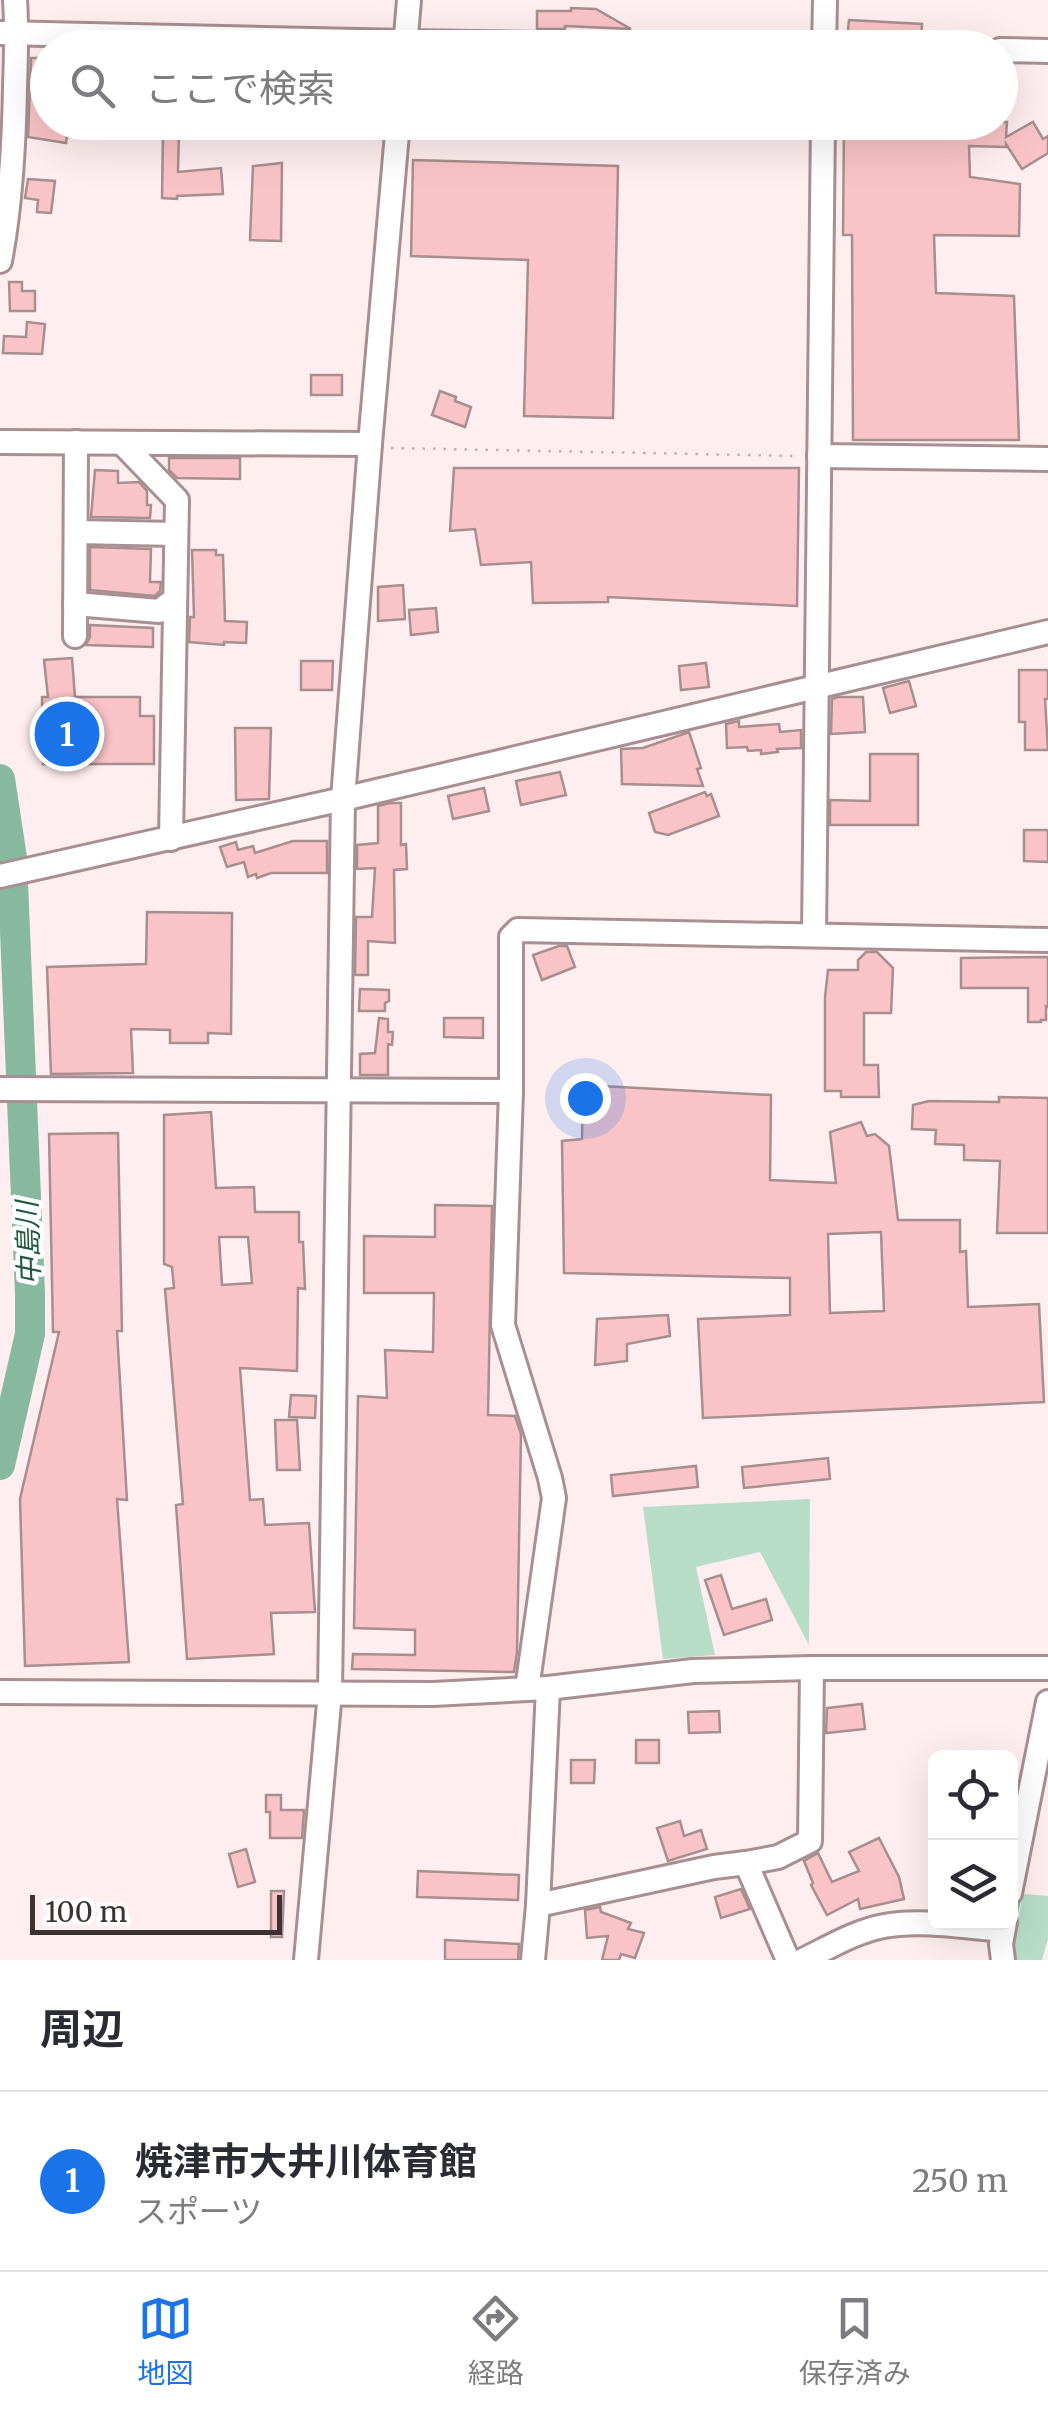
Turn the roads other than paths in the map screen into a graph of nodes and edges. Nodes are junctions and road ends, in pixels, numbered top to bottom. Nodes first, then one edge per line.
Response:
1 (15, 0) edge
2 (409, 0) edge
3 (825, 0) edge
4 (406, 30) edge
5 (825, 30) edge
6 (9, 33) edge
7 (1018, 50) edge
8 (1048, 51) edge
9 (8, 76) edge
10 (396, 140) edge
11 (823, 140) edge
12 (6, 181) edge
13 (0, 261) edge
14 (0, 442) edge
15 (76, 442) junction
16 (122, 443) junction
17 (370, 446) junction
18 (819, 456) junction
19 (1048, 459) edge
20 (76, 532) junction
21 (176, 534) junction
22 (175, 598) junction
23 (76, 604) junction
24 (1048, 632) edge
25 (75, 636) dead end
26 (815, 688) junction
27 (343, 799) junction
28 (171, 839) junction
29 (0, 876) edge
30 (814, 935) junction
31 (1048, 940) edge
32 (0, 1089) edge
33 (337, 1090) junction
34 (510, 1092) junction
35 (812, 1668) junction
36 (1048, 1668) edge
37 (538, 1688) junction
38 (4, 1692) edge
39 (330, 1692) junction
40 (1048, 1702) edge
41 (1018, 1853) edge
42 (746, 1863) junction
43 (538, 1905) junction
44 (928, 1924) edge
45 (1003, 1930) edge
46 (306, 1960) edge
47 (533, 1960) edge
48 (788, 1960) edge
49 (802, 1960) edge
50 (1003, 1960) edge

1 - 6 street
2 - 4 street
3 - 5 street
6 - 9 street
7 - 8 street
9 - 12 street
10 - 17 street
11 - 18 street
12 - 13 street
14 - 15 street
15 - 16 street
15 - 20 street
16 - 17 street
16 - 21 street
17 - 27 street
18 - 19 street
18 - 26 street
20 - 21 street
20 - 23 street
21 - 22 street
22 - 23 street
22 - 28 street
23 - 25 street
24 - 26 street
26 - 27 street
26 - 30 street
27 - 28 street
27 - 33 street
28 - 29 street
30 - 31 street
30 - 34 street
32 - 33 street
33 - 34 street
33 - 39 street
34 - 37 street
35 - 36 street
35 - 37 street
35 - 42 street
37 - 39 street
37 - 43 street
38 - 39 street
39 - 46 street
40 - 41 street
42 - 43 street
42 - 48 street
43 - 47 street
44 - 49 street
45 - 50 street

